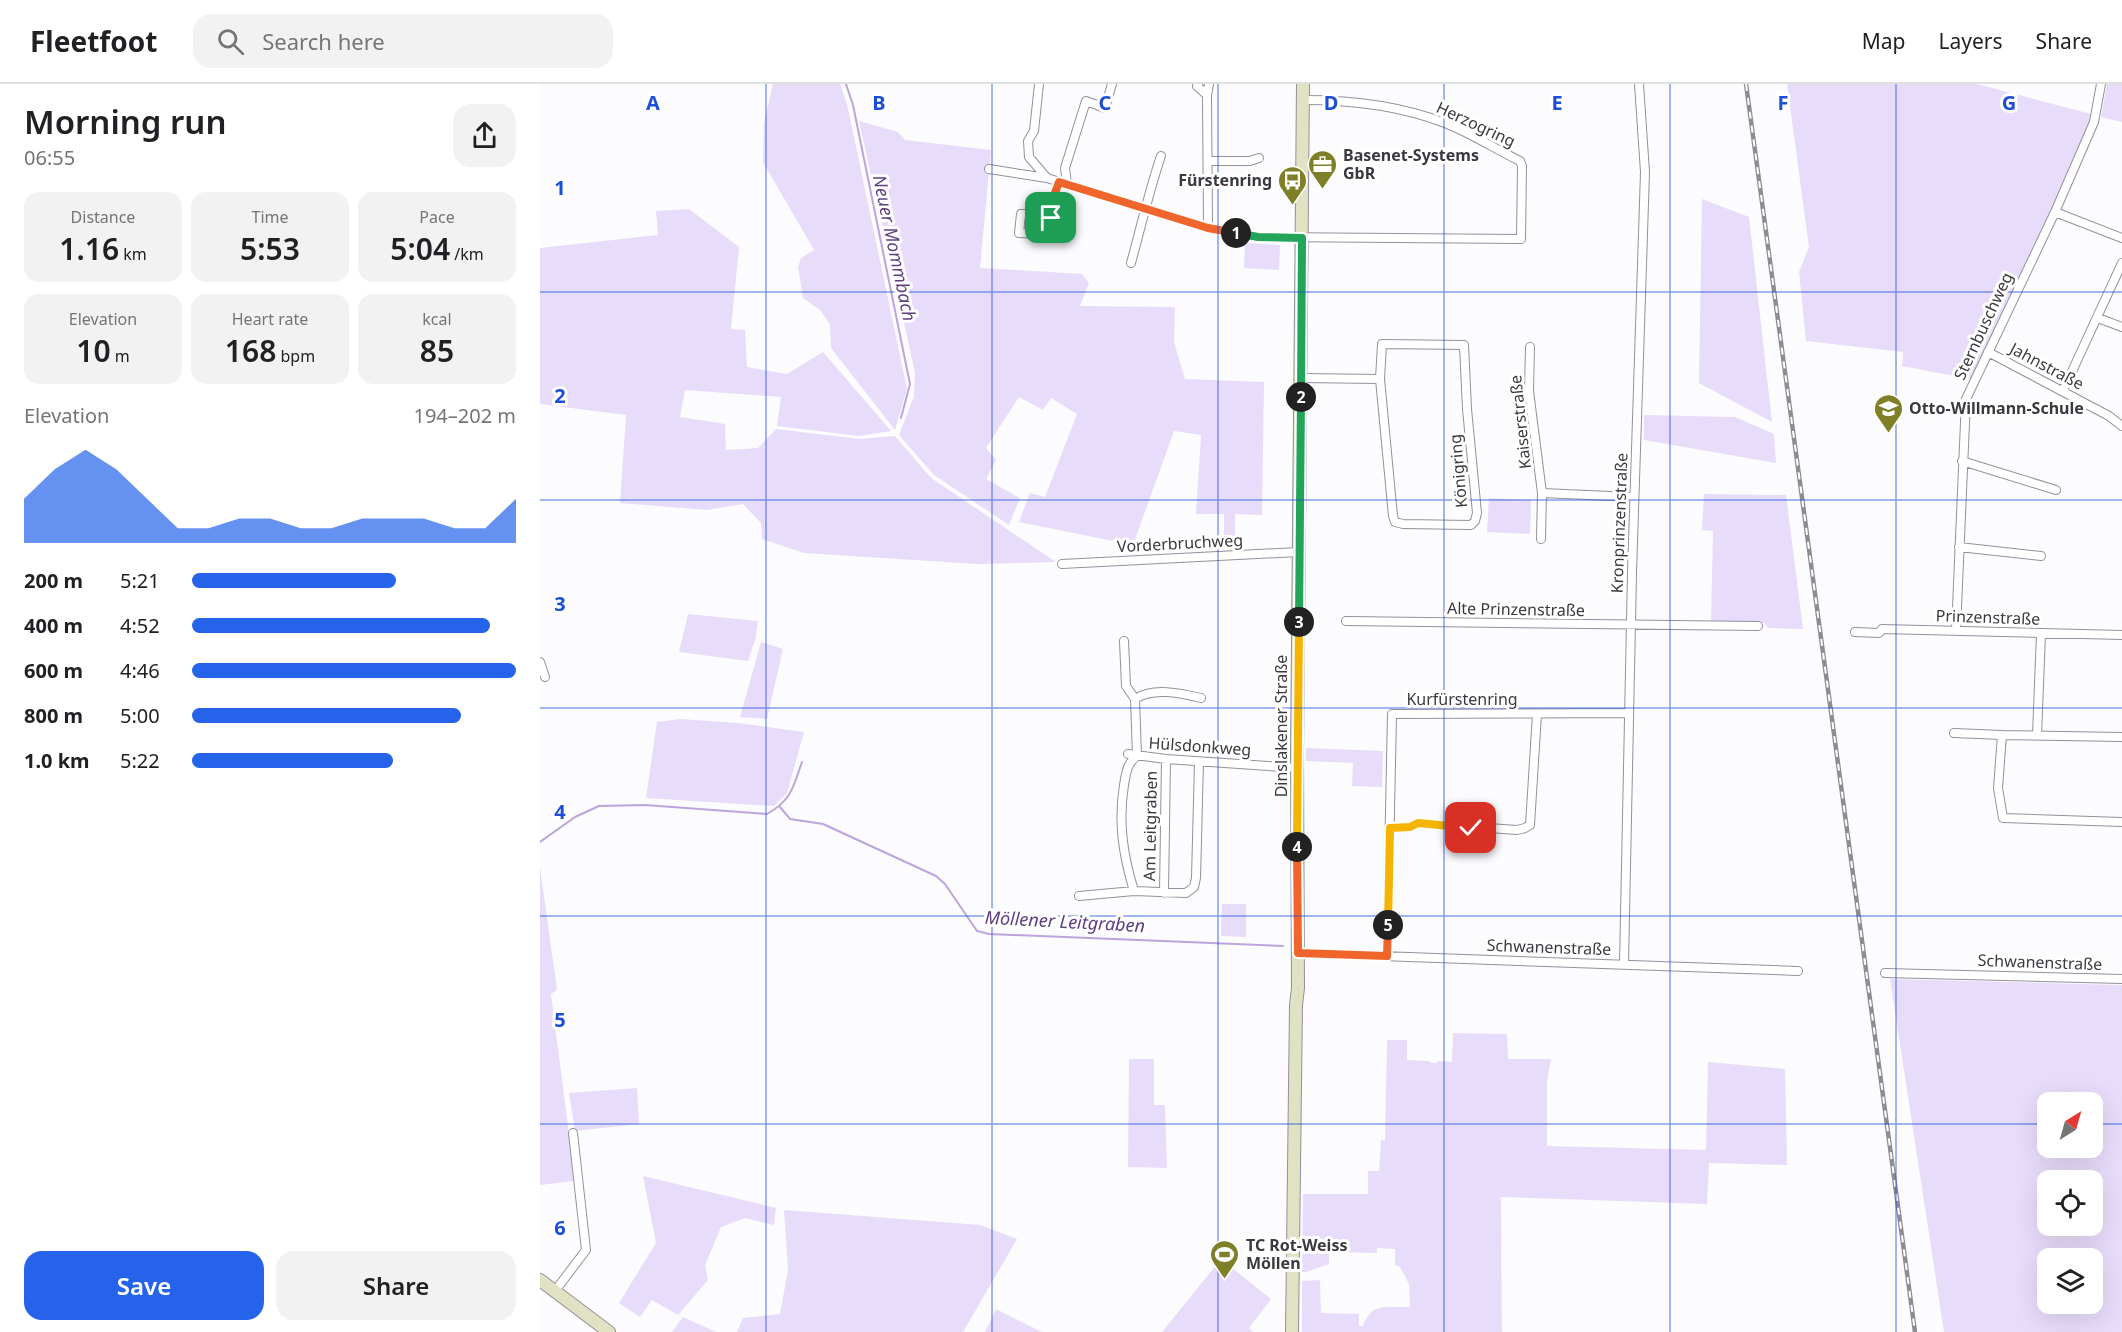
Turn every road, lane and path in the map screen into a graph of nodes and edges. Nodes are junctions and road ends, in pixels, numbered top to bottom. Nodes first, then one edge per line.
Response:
1 (1039, 84) edge
2 (1112, 84) edge
3 (1198, 84) edge
4 (1209, 84) edge
5 (1303, 84) edge
6 (1639, 84) edge
7 (2101, 84) edge
8 (1207, 95) junction
9 (1303, 100) junction
10 (1161, 156) dead end
11 (1259, 158) dead end
12 (1209, 161) junction
13 (989, 169) dead end
14 (1047, 178) junction
15 (1063, 183) junction
16 (1147, 209) junction
17 (2055, 212) junction
18 (1047, 215) dead end
19 (1208, 228) junction
20 (1302, 238) junction
21 (2122, 238) edge
22 (1131, 263) dead end
23 (2122, 263) edge
24 (2098, 318) junction
25 (2122, 327) edge
26 (1530, 347) dead end
27 (1988, 352) junction
28 (1301, 378) junction
29 (1380, 379) junction
30 (2063, 391) junction
31 (2121, 421) edge
32 (1962, 461) junction
33 (2056, 490) dead end
34 (1542, 493) junction
35 (1634, 497) junction
36 (1541, 539) dead end
37 (1959, 547) junction
38 (1299, 552) junction
39 (2041, 556) dead end
40 (1062, 564) dead end
41 (1346, 621) dead end
42 (1631, 626) junction
43 (1758, 626) dead end
44 (1956, 631) junction
45 (1855, 632) dead end
46 (2041, 634) junction
47 (2122, 635) edge
48 (1125, 641) dead end
49 (540, 662) edge
50 (545, 678) dead end
51 (1201, 698) dead end
52 (1135, 699) junction
53 (1629, 713) junction
54 (1537, 714) junction
55 (1954, 733) dead end
56 (2002, 735) junction
57 (2037, 735) junction
58 (2122, 737) edge
59 (1132, 755) junction
60 (1166, 759) junction
61 (1198, 762) junction
62 (1297, 768) junction
63 (2122, 822) edge
64 (1390, 828) junction
65 (1134, 891) junction
66 (1164, 893) junction
67 (1079, 896) dead end
68 (1298, 953) junction
69 (1387, 956) junction
70 (1624, 964) junction
71 (1798, 971) dead end
72 (1885, 973) dead end
73 (2122, 979) edge
74 (573, 1133) dead end
75 (540, 1280) edge
76 (555, 1291) junction
77 (609, 1332) edge
78 (1292, 1332) edge

1 - 14 street
2 - 15 street
3 - 8 street
4 - 8 street
5 - 9 main road, Dinslakener Straße
6 - 35 street, Kronprinzenstraße
7 - 17 street, Sternbuschweg
8 - 12 street
9 - 20 main road, Dinslakener Straße
9 - 20 street, Herzogring
10 - 16 street
11 - 12 street
12 - 19 street
13 - 14 street
14 - 15 street
15 - 16 street
15 - 18 street
16 - 19 street
16 - 22 street
17 - 21 street
17 - 27 street, Sternbuschweg
19 - 20 street
20 - 28 main road, Dinslakener Straße
23 - 24 street
24 - 25 street
24 - 30 street
26 - 34 street, Kaiserstraße
27 - 30 street, Jahnstraße
27 - 32 street, Sternbuschweg
28 - 29 street
28 - 38 main road, Dinslakener Straße
29 - 29 street, Königring
30 - 31 street, Jahnstraße
32 - 33 street
32 - 37 street, Sternbuschweg
34 - 35 street
34 - 36 street, Kaiserstraße
35 - 42 street, Kronprinzenstraße
37 - 39 street
37 - 44 street, Sternbuschweg
38 - 40 street, Vorderbruchweg
38 - 62 main road, Dinslakener Straße
41 - 42 street, Alte Prinzenstraße
42 - 43 street, Alte Prinzenstraße
42 - 53 street, Kronprinzenstraße
44 - 45 street, Prinzenstraße
44 - 46 street, Prinzenstraße
46 - 47 street, Prinzenstraße
46 - 57 street
48 - 52 street, Hülsdonkweg
49 - 50 street
51 - 52 street
52 - 59 street, Hülsdonkweg
53 - 54 street, Kurfürstenring
53 - 70 street, Kronprinzenstraße
54 - 64 street, Kurfürstenring
54 - 64 street, Kurfürstenring
55 - 56 street
56 - 57 street
56 - 63 street
57 - 58 street
59 - 60 street, Hülsdonkweg
59 - 65 street, Am Leitgraben
60 - 61 street, Hülsdonkweg
60 - 66 street, Am Leitgraben
61 - 62 street, Hülsdonkweg
61 - 66 street, Am Leitgraben
62 - 68 main road, Dinslakener Straße
64 - 69 street, Kurfürstenring
65 - 66 street, Am Leitgraben
65 - 67 street, Am Leitgraben
68 - 69 street, Schwanenstraße
68 - 78 main road, Dinslakener Straße
69 - 70 street, Schwanenstraße
70 - 71 street, Schwanenstraße
72 - 73 street, Schwanenstraße
74 - 76 street
75 - 76 main road
76 - 77 main road

